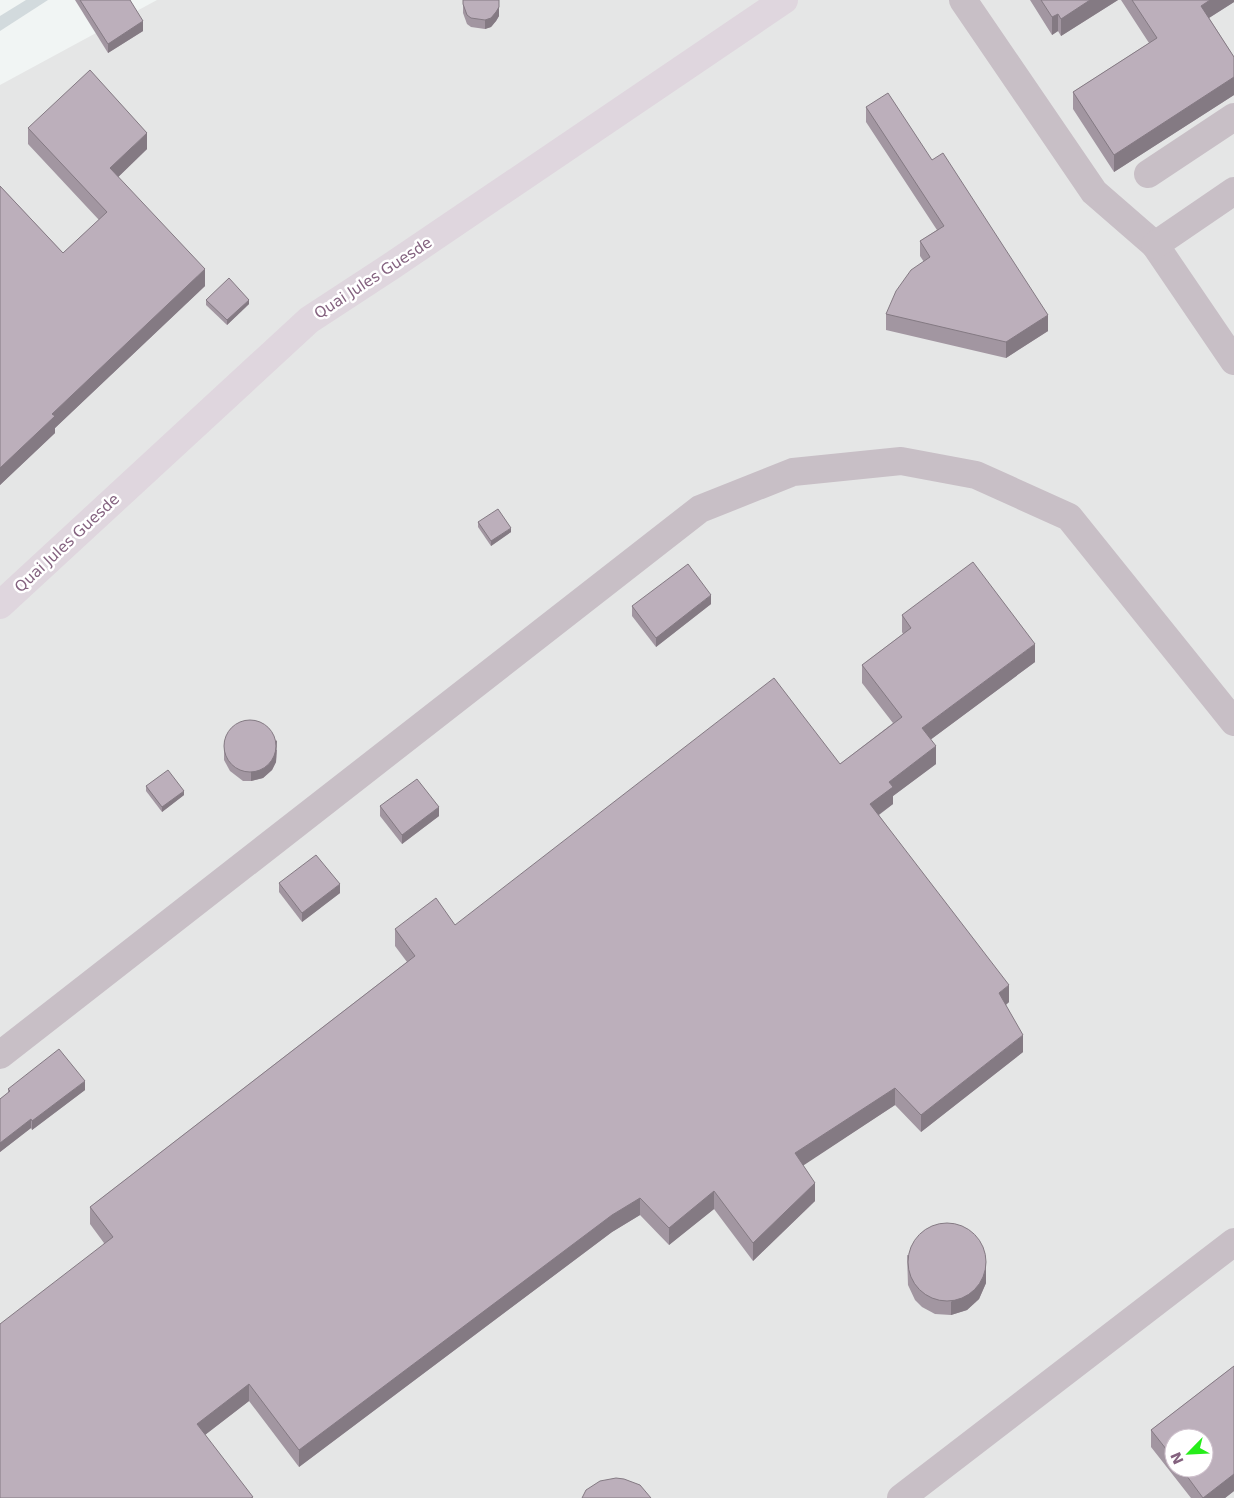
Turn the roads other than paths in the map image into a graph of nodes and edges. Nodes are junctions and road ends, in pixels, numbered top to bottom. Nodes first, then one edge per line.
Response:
1 (784, 0) edge
2 (964, 0) edge
3 (1234, 117) edge
4 (1148, 174) dead end
5 (1234, 191) edge
6 (1156, 245) junction
7 (1234, 362) edge
8 (0, 604) edge
9 (1234, 722) edge
10 (0, 1054) edge
11 (1234, 1242) edge
12 (901, 1498) edge

1 - 8 main road, Quai Jules Guesde
2 - 6 lane
3 - 4 lane
5 - 6 lane
6 - 7 lane
9 - 10 lane
11 - 12 lane

